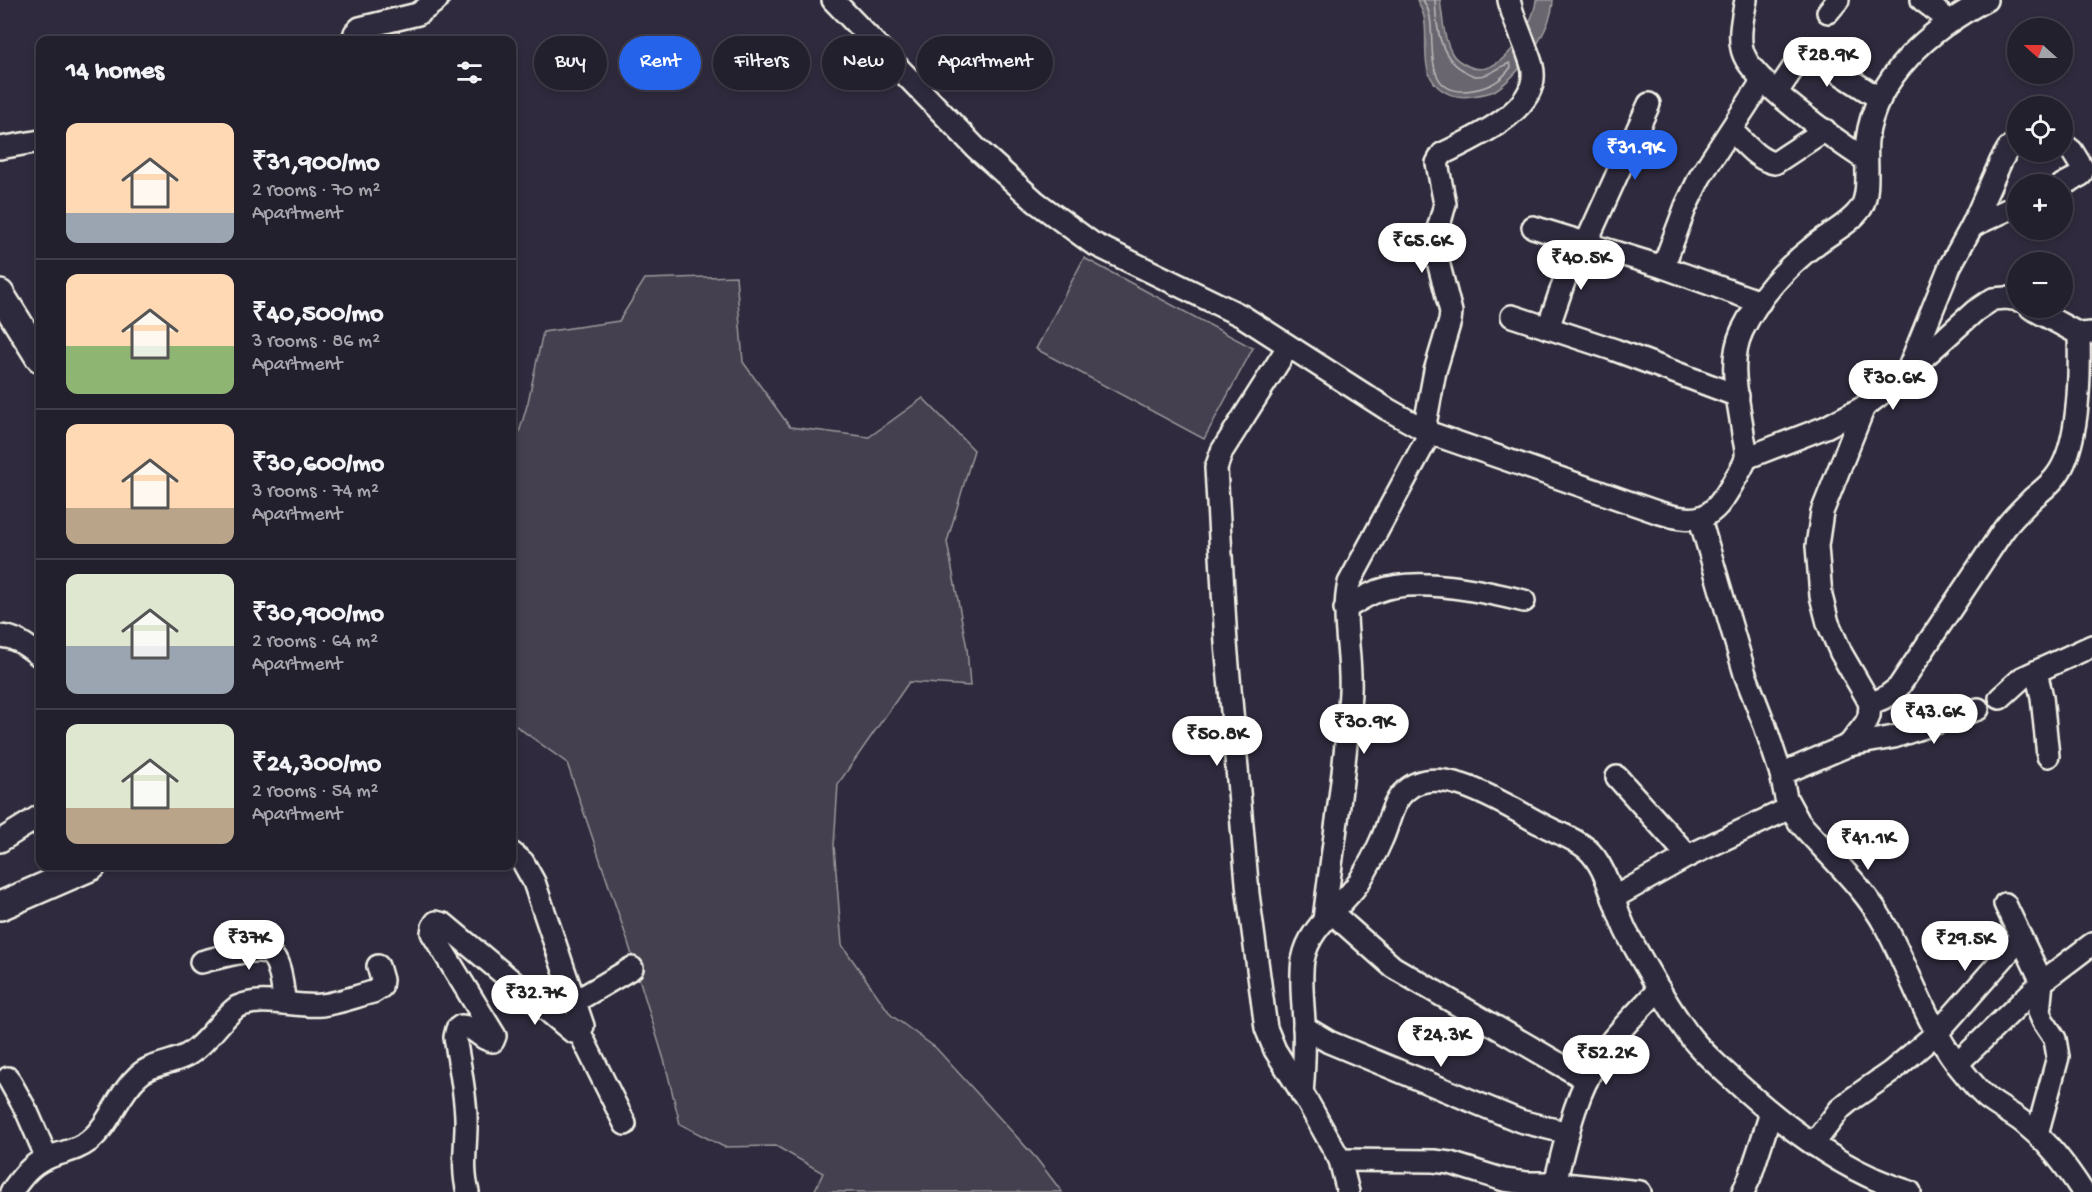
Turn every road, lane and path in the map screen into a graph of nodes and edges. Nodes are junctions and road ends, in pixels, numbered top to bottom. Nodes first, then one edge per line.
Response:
1 (437, 0) edge
2 (832, 0) edge
3 (1509, 0) edge
4 (1922, 0) edge
5 (1986, 0) edge
6 (1744, 1) edge
7 (1951, 22) junction
8 (354, 36) edge
9 (1770, 86) junction
10 (1880, 99) junction
11 (1649, 104) dead end
12 (1731, 130) junction
13 (1825, 130) junction
14 (36, 142) edge
15 (0, 148) edge
16 (2007, 151) edge
17 (2073, 153) edge
18 (1866, 160) junction
19 (2073, 179) edge
20 (2007, 210) edge
21 (1971, 226) junction
22 (1533, 227) dead end
23 (1582, 242) junction
24 (1663, 267) junction
25 (0, 294) edge
26 (2007, 298) edge
27 (1760, 302) junction
28 (1512, 316) dead end
29 (2052, 318) edge
30 (1548, 328) junction
31 (2085, 334) edge
32 (1288, 346) junction
33 (36, 352) edge
34 (1908, 371) junction
35 (1738, 396) junction
36 (1864, 407) junction
37 (1427, 431) junction
38 (1746, 458) junction
39 (1700, 519) junction
40 (1524, 601) dead end
41 (1345, 609) junction
42 (0, 636) edge
43 (2092, 646) edge
44 (36, 653) edge
45 (2036, 672) junction
46 (2000, 698) dead end
47 (1870, 705) junction
48 (1978, 709) dead end
49 (1849, 744) junction
50 (2048, 756) dead end
51 (1781, 774) junction
52 (1617, 777) dead end
53 (1790, 808) junction
54 (36, 818) edge
55 (0, 841) edge
56 (1688, 856) junction
57 (516, 857) edge
58 (83, 870) edge
59 (1613, 898) junction
60 (2005, 904) dead end
61 (0, 906) edge
62 (1328, 916) junction
63 (2021, 938) junction
64 (2092, 944) edge
65 (201, 962) dead end
66 (378, 966) dead end
67 (632, 968) dead end
68 (2042, 981) junction
69 (1659, 989) junction
70 (576, 1001) junction
71 (285, 1003) junction
72 (1304, 1027) junction
73 (579, 1031) junction
74 (1938, 1032) junction
75 (1957, 1064) junction
76 (8, 1078) dead end
77 (1587, 1080) junction
78 (1302, 1094) junction
79 (1771, 1113) junction
80 (625, 1124) dead end
81 (1568, 1133) junction
82 (2037, 1134) junction
83 (1814, 1143) junction
84 (47, 1158) junction
85 (1340, 1160) junction
86 (1543, 1186) edge
87 (2085, 1186) edge
88 (11, 1192) edge
89 (468, 1192) edge
90 (1348, 1192) edge
91 (1640, 1192) edge
92 (1743, 1192) edge
93 (1910, 1192) edge

1 - 8 street
2 - 32 street
3 - 37 street
4 - 7 street
5 - 7 street
6 - 9 street
7 - 10 street
9 - 10 street
9 - 12 street
9 - 13 street
10 - 18 street
11 - 23 street
12 - 13 street
12 - 24 street
13 - 18 street
14 - 15 street
16 - 21 street
17 - 19 street
18 - 27 street
20 - 21 street
21 - 34 street
22 - 23 street
23 - 24 street
23 - 30 street
24 - 27 street
25 - 33 main road
26 - 34 street
27 - 35 street
28 - 30 street
29 - 31 street
30 - 35 street
31 - 47 street
32 - 37 street
32 - 78 street
34 - 36 street
35 - 38 street
36 - 38 street
36 - 47 street
37 - 39 street
37 - 41 street
38 - 39 street
39 - 51 street
40 - 41 street
41 - 62 street
42 - 44 street
43 - 45 street
45 - 46 street
45 - 50 street
47 - 49 street
48 - 49 street
49 - 51 street
51 - 53 street
52 - 56 street
53 - 56 street
53 - 74 street
54 - 55 street
56 - 59 street
57 - 70 street
58 - 61 main road
59 - 62 street
59 - 69 street
60 - 63 street
62 - 72 street
62 - 77 street
63 - 68 street
63 - 74 street
64 - 68 street
65 - 71 street
66 - 71 street
67 - 70 street
68 - 75 street
68 - 82 street
69 - 77 street
69 - 79 street
70 - 73 street
71 - 84 street
72 - 78 street
72 - 81 street
73 - 80 street
73 - 89 street
74 - 75 street
74 - 83 street
75 - 82 street
76 - 84 street
77 - 81 street
78 - 85 street
79 - 83 street
79 - 92 street
81 - 86 street
82 - 87 street
83 - 93 street
84 - 88 street
85 - 86 street
85 - 90 street
86 - 91 street

